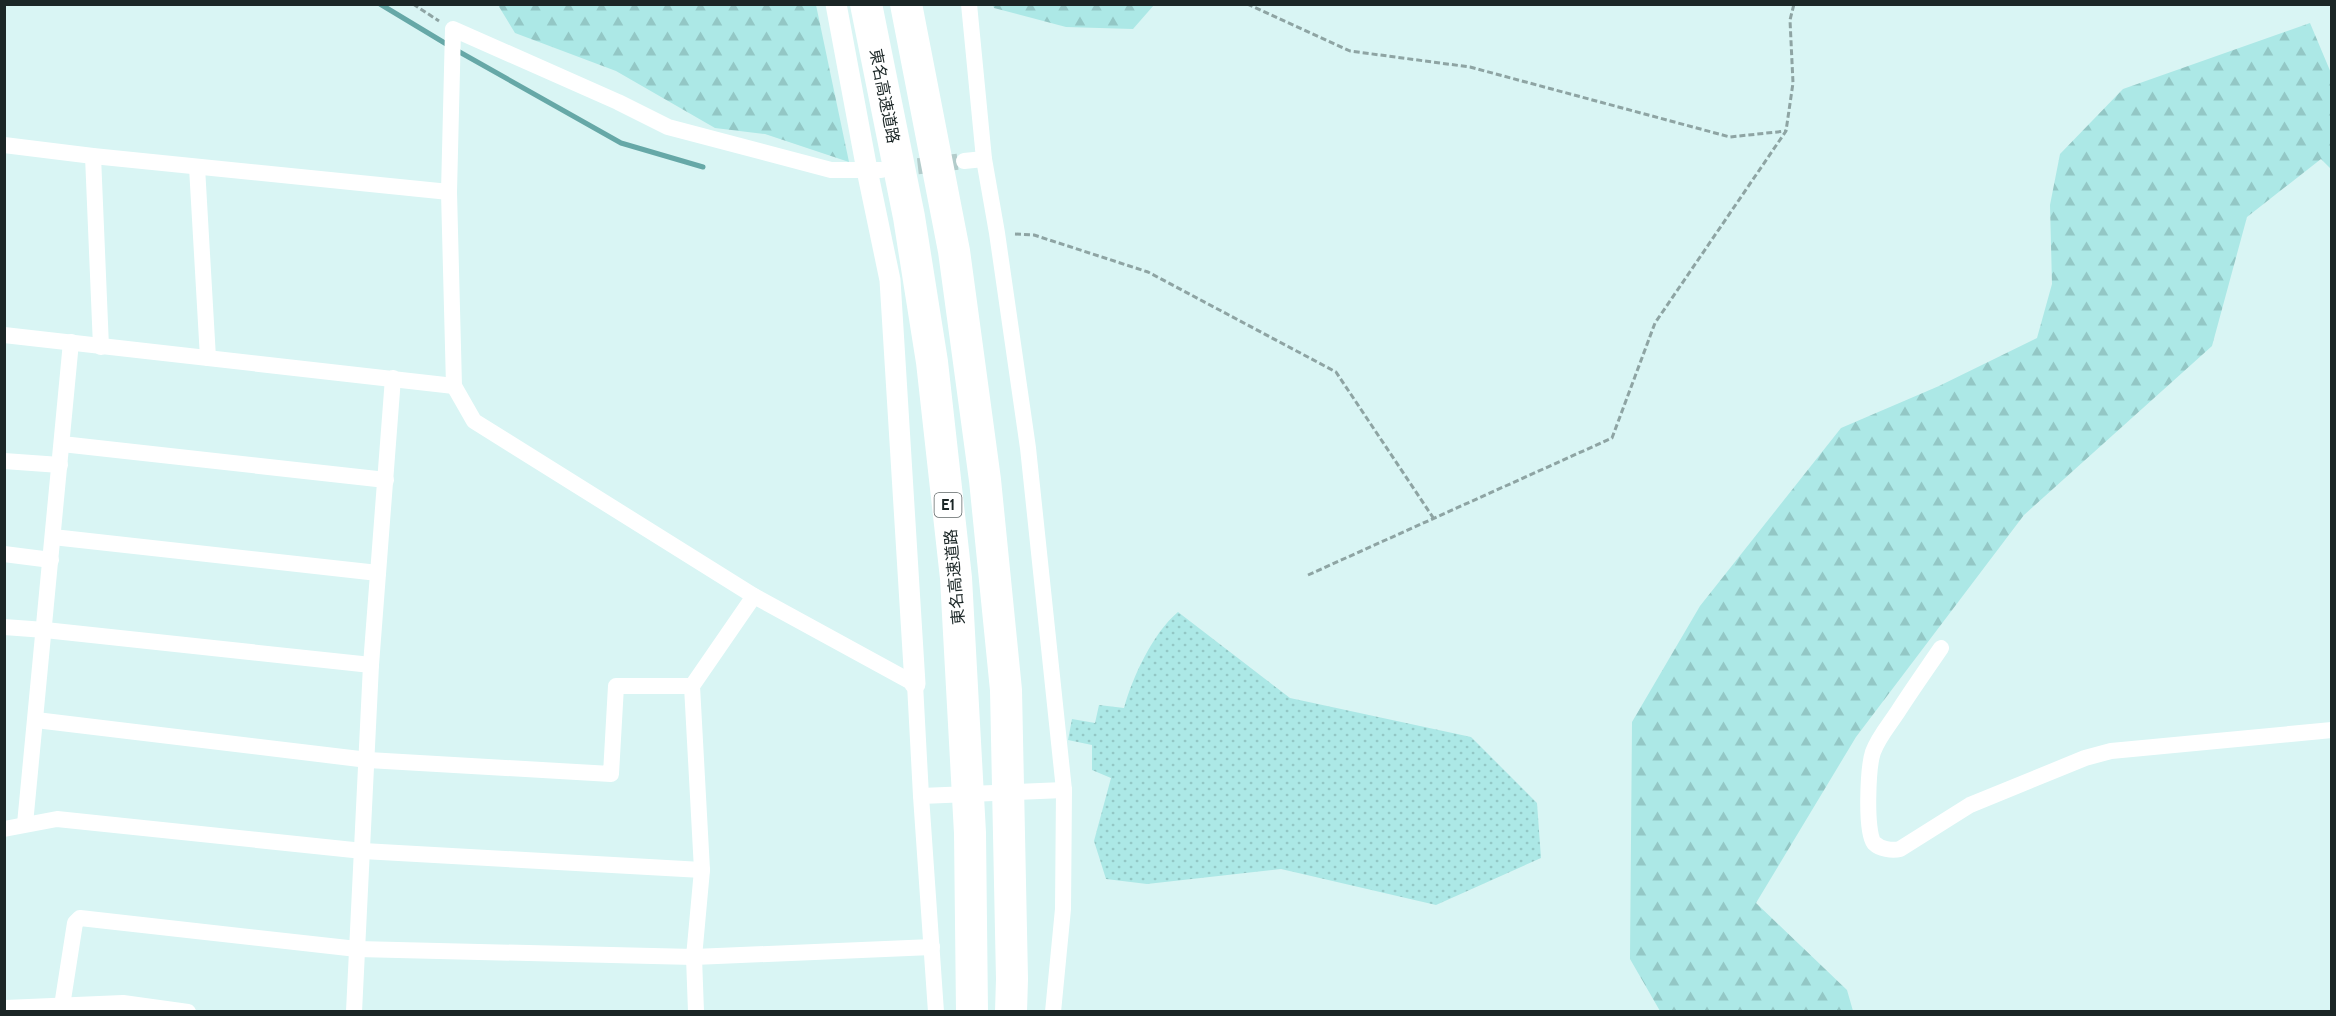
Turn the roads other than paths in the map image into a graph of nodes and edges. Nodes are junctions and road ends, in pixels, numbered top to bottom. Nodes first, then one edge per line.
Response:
1 (836, 4) edge
2 (866, 4) edge
3 (906, 4) edge
4 (969, 4) edge
5 (4, 145) edge
6 (93, 156) junction
7 (984, 159) junction
8 (964, 161) tunnel mouth
9 (197, 167) junction
10 (874, 170) junction
11 (448, 192) junction
12 (4, 335) edge
13 (71, 342) junction
14 (101, 347) junction
15 (208, 358) junction
16 (393, 378) junction
17 (454, 386) junction
18 (62, 444) junction
19 (4, 461) edge
20 (60, 465) junction
21 (386, 480) junction
22 (54, 537) junction
23 (4, 554) edge
24 (51, 560) junction
25 (378, 573) junction
26 (754, 596) junction
27 (4, 627) edge
28 (45, 630) junction
29 (1941, 648) dead end
30 (371, 665) junction
31 (915, 684) junction
32 (692, 686) junction
33 (36, 720) junction
34 (2331, 730) edge
35 (368, 760) junction
36 (1057, 791) junction
37 (921, 796) junction
38 (25, 824) junction
39 (4, 829) edge
40 (363, 850) junction
41 (702, 870) junction
42 (932, 947) junction
43 (357, 949) junction
44 (694, 957) junction
45 (62, 1006) junction
46 (123, 1007) edge
47 (5, 1008) edge
48 (188, 1011) edge
49 (354, 1011) edge
50 (696, 1011) edge
51 (936, 1011) edge
52 (972, 1011) edge
53 (1011, 1011) edge
54 (1053, 1011) edge

1 - 10 street
2 - 52 highway, 東名高速道路 / E1
3 - 53 highway, E1
4 - 7 street
5 - 6 street
6 - 9 street
6 - 14 street
7 - 8 street
7 - 36 street
9 - 11 street
9 - 15 street
10 - 11 street
10 - 31 street
11 - 17 street
12 - 13 street
13 - 14 street
13 - 18 street
14 - 15 street
15 - 16 street
16 - 17 street
16 - 21 street
17 - 26 street
18 - 20 street
18 - 21 street
19 - 20 street
20 - 22 street
21 - 25 street
22 - 24 street
22 - 25 street
23 - 24 street
24 - 28 street
25 - 30 street
26 - 31 street
26 - 32 street
27 - 28 street
28 - 30 street
28 - 33 street
29 - 34 street
30 - 35 street
31 - 37 street
32 - 35 street
32 - 41 street
33 - 35 street
33 - 38 street
35 - 40 street
36 - 37 street
36 - 54 street
37 - 42 street
38 - 39 street
38 - 40 street
40 - 41 street
40 - 43 street
41 - 44 street
42 - 44 street
42 - 51 street
43 - 44 street
43 - 45 street
43 - 49 street
44 - 50 street
45 - 46 street
45 - 47 street
46 - 48 street

